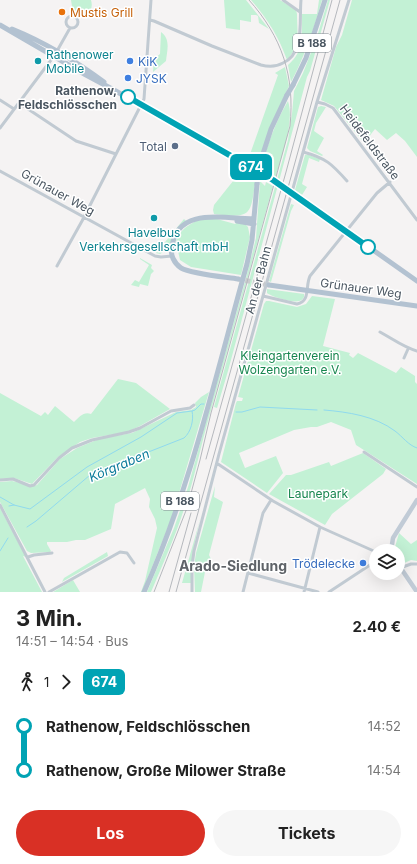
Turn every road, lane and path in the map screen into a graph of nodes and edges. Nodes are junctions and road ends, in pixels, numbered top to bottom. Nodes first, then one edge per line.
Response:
1 (151, 0) edge
2 (283, 0) edge
3 (301, 0) edge
4 (325, 0) edge
5 (349, 0) edge
6 (300, 12) junction
7 (150, 20) junction
8 (0, 25) edge
9 (70, 28) dead end
10 (55, 54) junction
11 (0, 100) edge
12 (317, 102) junction
13 (19, 103) junction
14 (141, 105) junction
15 (14, 109) junction
16 (0, 128) edge
17 (303, 152) junction
18 (116, 154) junction
19 (0, 171) edge
20 (273, 180) tunnel mouth
21 (347, 181) dead end
22 (390, 182) junction
23 (295, 196) tunnel mouth
24 (255, 202) junction
25 (84, 217) junction
26 (216, 217) junction
27 (244, 218) junction
28 (417, 220) edge
29 (254, 222) junction
30 (346, 231) junction
31 (172, 256) junction
32 (57, 266) dead end
33 (238, 280) tunnel mouth
34 (417, 280) edge
35 (269, 285) tunnel mouth
36 (308, 291) junction
37 (263, 296) junction
38 (415, 305) edge
39 (380, 332) dead end
40 (408, 349) junction
41 (417, 351) edge
42 (404, 358) dead end
43 (194, 405) dead end
44 (364, 452) dead end
45 (218, 464) junction
46 (0, 480) edge
47 (417, 487) edge
48 (271, 500) junction
49 (417, 500) edge
50 (0, 505) edge
51 (320, 527) junction
52 (392, 544) edge
53 (369, 549) edge
54 (52, 553) dead end
55 (28, 557) junction
56 (134, 563) dead end
57 (417, 564) edge
58 (405, 565) edge
59 (369, 566) edge
60 (248, 573) junction
61 (405, 575) edge
62 (304, 590) edge
63 (45, 592) edge
64 (49, 592) edge
65 (144, 592) edge
66 (192, 592) edge
67 (243, 592) edge
68 (318, 592) edge
69 (329, 592) edge
70 (417, 592) edge

1 - 7 street
2 - 6 street
3 - 6 street
4 - 24 main road, B 188, bridge
5 - 12 street, An der Bahn
6 - 7 street
7 - 14 street
8 - 10 main road
9 - 10 street
10 - 13 street
10 - 14 main road
11 - 15 street
12 - 17 street, An der Bahn
12 - 22 street, Heidefeldstraße
13 - 15 street
13 - 18 street
14 - 18 street
14 - 20 main road
15 - 16 street
17 - 21 street
17 - 37 street, An der Bahn
18 - 25 street
19 - 25 street, Grünauer Weg
22 - 28 street, Heidefeldstraße
22 - 30 street
23 - 30 main road
24 - 27 main road
24 - 29 main road, B 188
25 - 31 street, Grünauer Weg
25 - 32 street
26 - 27 main road
26 - 29 main road
26 - 31 main road
27 - 29 main road
29 - 65 main road, B 188
30 - 34 main road
30 - 36 street
31 - 33 main road
35 - 36 main road, Grünauer Weg
36 - 37 street, Grünauer Weg
36 - 38 main road, Grünauer Weg
37 - 45 street, An der Bahn
39 - 40 street
40 - 41 street
40 - 42 street
43 - 46 street
44 - 47 street
45 - 48 street
45 - 66 street, An der Bahn
48 - 51 street
48 - 60 street
49 - 52 street
50 - 55 street
51 - 53 street
51 - 62 street
54 - 55 street
55 - 63 street
56 - 64 street
57 - 58 street
59 - 69 street
60 - 62 street
60 - 67 street
61 - 70 street
62 - 68 street

